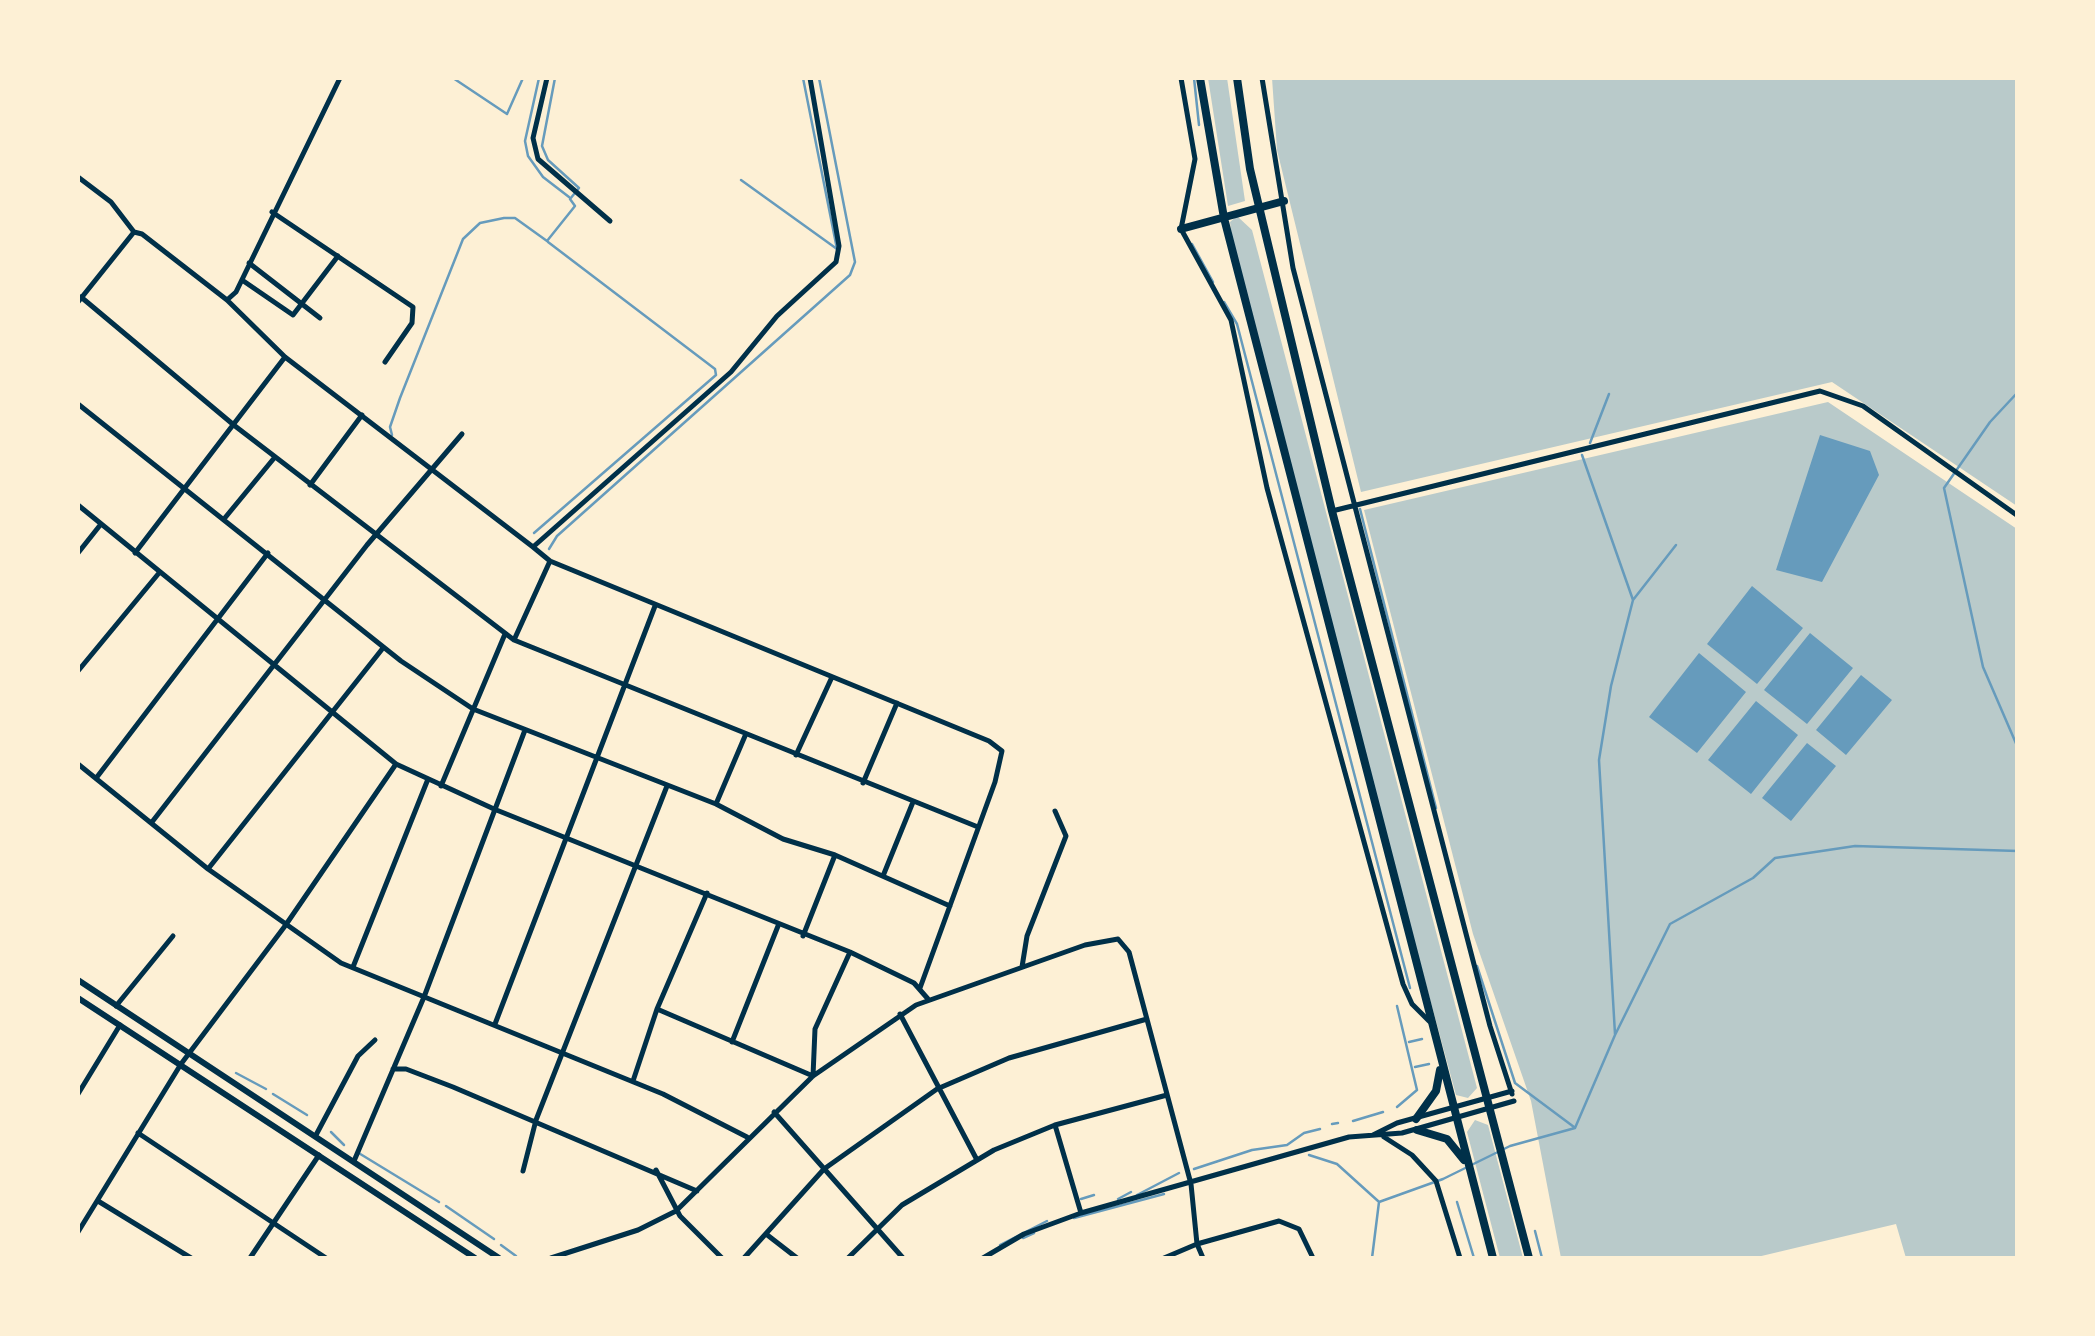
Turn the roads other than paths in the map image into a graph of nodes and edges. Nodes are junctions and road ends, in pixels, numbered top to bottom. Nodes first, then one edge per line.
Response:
1 (340, 78) edge
2 (546, 78) edge
3 (810, 78) edge
4 (1182, 78) edge
5 (1200, 78) edge
6 (1237, 78) edge
7 (1262, 78) edge
8 (78, 178) edge
9 (1284, 200) junction
10 (1259, 207) junction
11 (272, 212) junction
12 (1224, 218) junction
13 (610, 220) dead end
14 (1181, 230) junction
15 (134, 232) junction
16 (338, 256) junction
17 (249, 263) junction
18 (242, 279) junction
19 (80, 300) edge
20 (227, 300) junction
21 (303, 304) junction
22 (320, 318) dead end
23 (285, 357) junction
24 (385, 362) dead end
25 (78, 404) edge
26 (362, 416) junction
27 (235, 426) junction
28 (462, 434) dead end
29 (275, 457) junction
30 (430, 468) junction
31 (310, 485) junction
32 (184, 487) junction
33 (1354, 503) junction
34 (78, 506) edge
35 (1332, 511) junction
36 (2018, 516) edge
37 (224, 519) junction
38 (101, 524) junction
39 (378, 533) junction
40 (533, 547) junction
41 (78, 553) edge
42 (134, 553) junction
43 (268, 553) junction
44 (550, 562) junction
45 (159, 573) junction
46 (326, 598) junction
47 (654, 606) junction
48 (218, 620) junction
49 (505, 634) junction
50 (514, 640) junction
51 (384, 647) junction
52 (273, 666) junction
53 (78, 671) edge
54 (832, 678) junction
55 (625, 686) junction
56 (897, 703) junction
57 (472, 709) junction
58 (332, 712) junction
59 (526, 730) junction
60 (745, 736) junction
61 (796, 756) junction
62 (598, 759) junction
63 (78, 764) edge
64 (396, 764) junction
65 (96, 778) junction
66 (428, 779) junction
67 (863, 783) junction
68 (441, 786) junction
69 (667, 786) junction
70 (913, 802) junction
71 (716, 804) junction
72 (494, 809) junction
73 (1055, 811) dead end
74 (152, 822) junction
75 (978, 828) junction
76 (566, 836) junction
77 (835, 855) junction
78 (638, 865) junction
79 (208, 869) junction
80 (883, 876) junction
81 (707, 893) junction
82 (950, 906) junction
83 (286, 926) junction
84 (778, 926) junction
85 (173, 936) dead end
86 (803, 937) junction
87 (850, 952) junction
88 (352, 967) junction
89 (1022, 967) junction
90 (78, 980) edge
91 (920, 988) junction
92 (424, 997) junction
93 (78, 998) edge
94 (928, 999) junction
95 (116, 1006) junction
96 (656, 1009) junction
97 (900, 1014) junction
98 (1146, 1018) junction
99 (1429, 1021) junction
100 (120, 1025) junction
101 (495, 1025) junction
102 (374, 1040) dead end
103 (732, 1042) junction
104 (190, 1053) junction
105 (563, 1054) junction
106 (1440, 1062) junction
107 (181, 1064) junction
108 (393, 1069) junction
109 (813, 1076) junction
110 (633, 1082) junction
111 (937, 1089) junction
112 (78, 1094) edge
113 (1167, 1095) junction
114 (1513, 1096) junction
115 (1486, 1098) junction
116 (1451, 1108) junction
117 (1491, 1110) junction
118 (774, 1112) junction
119 (1416, 1118) junction
120 (536, 1120) junction
121 (1454, 1120) junction
122 (1055, 1126) junction
123 (1417, 1130) junction
124 (138, 1133) junction
125 (316, 1135) junction
126 (1373, 1135) junction
127 (748, 1137) junction
128 (1384, 1137) junction
129 (319, 1154) junction
130 (354, 1160) junction
131 (977, 1160) junction
132 (1467, 1164) junction
133 (824, 1169) junction
134 (524, 1170) dead end
135 (655, 1170) junction
136 (1192, 1184) junction
137 (698, 1190) junction
138 (98, 1202) junction
139 (676, 1211) junction
140 (1080, 1213) junction
141 (273, 1224) junction
142 (875, 1228) junction
143 (78, 1232) edge
144 (766, 1234) junction
145 (1197, 1244) junction
146 (191, 1258) edge
147 (250, 1258) edge
148 (326, 1258) edge
149 (472, 1258) edge
150 (499, 1258) edge
151 (551, 1258) edge
152 (722, 1258) edge
153 (744, 1258) edge
154 (797, 1258) edge
155 (848, 1258) edge
156 (903, 1258) edge
157 (983, 1258) edge
158 (1164, 1258) edge
159 (1204, 1258) edge
160 (1313, 1258) edge
161 (1460, 1258) edge
162 (1493, 1258) edge
163 (1529, 1258) edge

1 - 11 street
2 - 13 street
3 - 40 street
4 - 14 street
5 - 12 main road
6 - 10 main road
7 - 9 street
8 - 15 street
9 - 10 main road
9 - 33 street
10 - 12 main road
10 - 35 main road
11 - 16 street
11 - 17 street
12 - 14 main road
12 - 99 main road
14 - 99 street
15 - 19 street
15 - 20 street
16 - 21 street
16 - 24 street
17 - 18 street
17 - 21 street
18 - 20 street
18 - 21 street
19 - 27 street
20 - 23 street
21 - 22 street
23 - 26 street
23 - 27 street
25 - 32 street
26 - 30 street
26 - 31 street
27 - 29 street
27 - 32 street
28 - 30 street
29 - 31 street
29 - 37 street
30 - 39 street
30 - 40 street
31 - 39 street
32 - 37 street
32 - 42 street
33 - 35 street
33 - 36 street
33 - 114 street
34 - 38 street
35 - 115 main road
37 - 43 street
38 - 41 street
38 - 42 street
39 - 46 street
39 - 49 street
40 - 44 street
42 - 45 street
43 - 46 street
43 - 48 street
44 - 47 street
44 - 50 street
45 - 48 street
45 - 53 street
46 - 51 street
46 - 52 street
47 - 54 street
47 - 55 street
48 - 52 street
48 - 65 street
49 - 50 street
49 - 57 street
50 - 55 street
51 - 57 street
51 - 58 street
52 - 58 street
52 - 74 street
54 - 56 street
54 - 61 street
55 - 60 street
55 - 62 street
56 - 67 street
56 - 75 street
57 - 59 street
57 - 68 street
58 - 64 street
58 - 79 street
59 - 62 street
59 - 72 street
60 - 61 street
60 - 71 street
61 - 67 street
62 - 69 street
62 - 76 street
63 - 65 street
64 - 66 street
64 - 83 street
65 - 74 street
66 - 68 street
66 - 88 street
67 - 70 street
68 - 72 street
69 - 71 street
69 - 78 street
70 - 75 street
70 - 80 street
71 - 77 street
72 - 76 street
72 - 92 street
73 - 89 street
74 - 79 street
75 - 82 street
76 - 78 street
76 - 101 street
77 - 80 street
77 - 86 street
78 - 81 street
78 - 105 street
79 - 83 street
80 - 82 street
81 - 84 street
81 - 96 street
82 - 91 street
83 - 88 street
83 - 104 street
84 - 86 street
84 - 103 street
85 - 95 street
86 - 87 street
87 - 91 street
87 - 109 street
88 - 92 street
89 - 94 street
89 - 98 street
90 - 95 main road
91 - 94 street
92 - 101 street
92 - 108 street
93 - 100 main road
94 - 97 street
95 - 104 main road
96 - 103 street
96 - 110 street
97 - 109 street
97 - 111 street
98 - 111 street
98 - 113 street
99 - 106 main road
100 - 107 main road
100 - 112 street
101 - 105 street
102 - 125 street
103 - 109 street
104 - 107 street
104 - 125 main road
105 - 110 street
105 - 120 street
106 - 116 main road
106 - 119 main road
107 - 124 street
107 - 129 main road
108 - 120 street
108 - 130 street
109 - 118 street
110 - 127 street
111 - 131 street
111 - 133 street
113 - 122 street
113 - 136 street
114 - 115 street
114 - 117 street
115 - 116 street
115 - 117 main road
116 - 119 street
116 - 121 main road
117 - 121 street
117 - 163 main road
118 - 127 street
118 - 133 street
119 - 126 street
120 - 134 street
120 - 135 street
121 - 123 street
121 - 132 main road
122 - 131 street
122 - 140 street
123 - 128 street
123 - 132 main road
124 - 138 street
124 - 141 street
125 - 130 main road
126 - 128 street
126 - 136 street
127 - 137 street
128 - 161 street
129 - 141 street
129 - 149 main road
130 - 150 main road
131 - 142 street
132 - 162 main road
133 - 142 street
133 - 144 street
135 - 137 street
135 - 139 street
136 - 140 street
136 - 145 street
137 - 139 street
138 - 143 street
138 - 146 street
139 - 151 street
139 - 152 street
140 - 157 street
141 - 147 street
141 - 148 street
142 - 155 street
142 - 156 street
144 - 153 street
144 - 154 street
145 - 158 street
145 - 159 street
145 - 160 street

